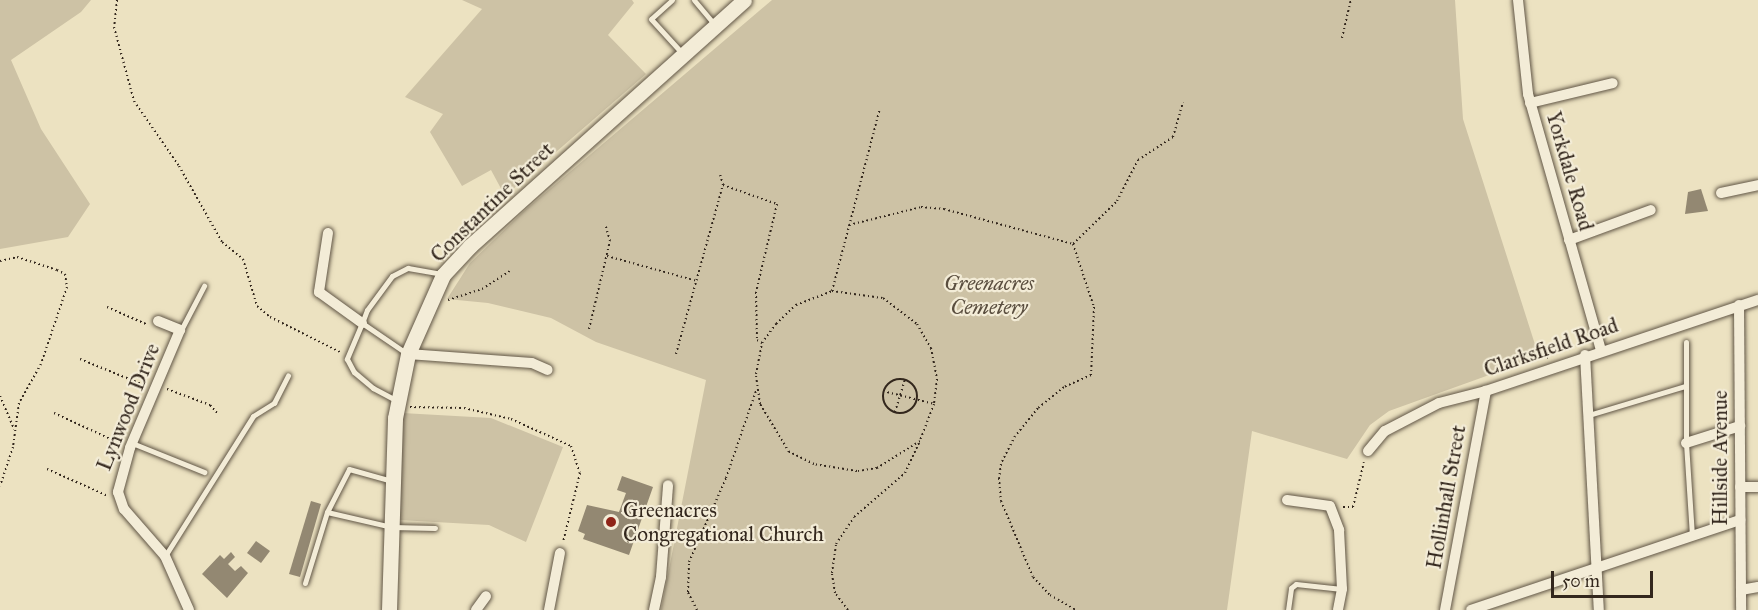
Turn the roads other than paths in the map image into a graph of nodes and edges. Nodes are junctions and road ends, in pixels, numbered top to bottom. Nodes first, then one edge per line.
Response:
1 (672, 0) edge
2 (694, 0) edge
3 (744, 0) edge
4 (1518, 0) edge
5 (715, 26) junction
6 (683, 54) junction
7 (1613, 83) dead end
8 (1530, 103) junction
9 (1758, 185) edge
10 (1721, 193) dead end
11 (1651, 210) dead end
12 (328, 232) dead end
13 (1569, 240) junction
14 (444, 275) junction
15 (204, 286) dead end
16 (1758, 300) edge
17 (1739, 305) junction
18 (158, 321) road end
19 (362, 323) junction
20 (180, 330) junction
21 (1686, 342) dead end
22 (1601, 350) junction
23 (408, 354) junction
24 (1585, 355) junction
25 (548, 370) dead end
26 (288, 375) dead end
27 (1685, 386) junction
28 (1486, 391) junction
29 (397, 402) junction
30 (1588, 416) junction
31 (1740, 426) junction
32 (1686, 443) junction
33 (131, 446) junction
34 (1368, 451) road end
35 (204, 472) dead end
36 (393, 481) junction
37 (668, 484) dead end
38 (1740, 487) junction
39 (1758, 487) edge
40 (1287, 500) dead end
41 (327, 512) junction
42 (1740, 520) junction
43 (392, 526) junction
44 (435, 528) dead end
45 (1692, 536) junction
46 (560, 553) road end
47 (165, 556) junction
48 (1598, 568) junction
49 (305, 583) dead end
50 (1758, 587) edge
51 (1342, 589) junction
52 (1741, 591) junction
53 (486, 596) dead end
54 (189, 610) edge
55 (388, 610) edge
56 (476, 610) edge
57 (549, 610) edge
58 (654, 610) edge
59 (1288, 610) edge
60 (1338, 610) edge
61 (1445, 610) edge
62 (1471, 610) edge
63 (1599, 610) edge
64 (1741, 610) edge

1 - 6 lane
2 - 5 lane
3 - 5 street, Constantine Street
4 - 8 street, Yorkdale Road
5 - 6 street, Constantine Street
6 - 14 street, Constantine Street
7 - 8 street
8 - 13 street, Yorkdale Road
9 - 10 street
11 - 13 street
12 - 19 street
13 - 22 street, Yorkdale Road
14 - 19 lane
14 - 23 street, Constantine Street
15 - 20 lane
16 - 17 street, Clarksfield Road
17 - 22 street, Clarksfield Road
17 - 31 street, Hillside Avenue
18 - 20 street, Lynwood Drive
19 - 23 lane
19 - 29 lane
20 - 33 street, Lynwood Drive
21 - 27 lane
22 - 24 street, Clarksfield Road
23 - 25 street
23 - 29 street, Constantine Street
24 - 28 street, Clarksfield Road
24 - 30 street
26 - 47 lane
27 - 30 lane
27 - 32 lane
28 - 34 street, Clarksfield Road
28 - 61 street, Hollinhall Street
29 - 36 street, Constantine Street
30 - 48 street
31 - 32 street
31 - 38 street, Hillside Avenue
32 - 45 lane
33 - 35 lane
33 - 47 street, Lynwood Drive
36 - 41 lane
36 - 43 street, Constantine Street
37 - 58 street
38 - 39 street
38 - 42 street, Hillside Avenue
40 - 51 street
41 - 43 lane
41 - 49 lane
42 - 45 street
42 - 52 street, Hillside Avenue
43 - 44 lane
43 - 55 street, Constantine Street
45 - 48 street
46 - 57 street
47 - 54 street, Lynwood Drive
48 - 62 street
48 - 63 street
50 - 52 street
51 - 59 lane
51 - 60 street
52 - 64 street, Hillside Avenue
53 - 56 street

